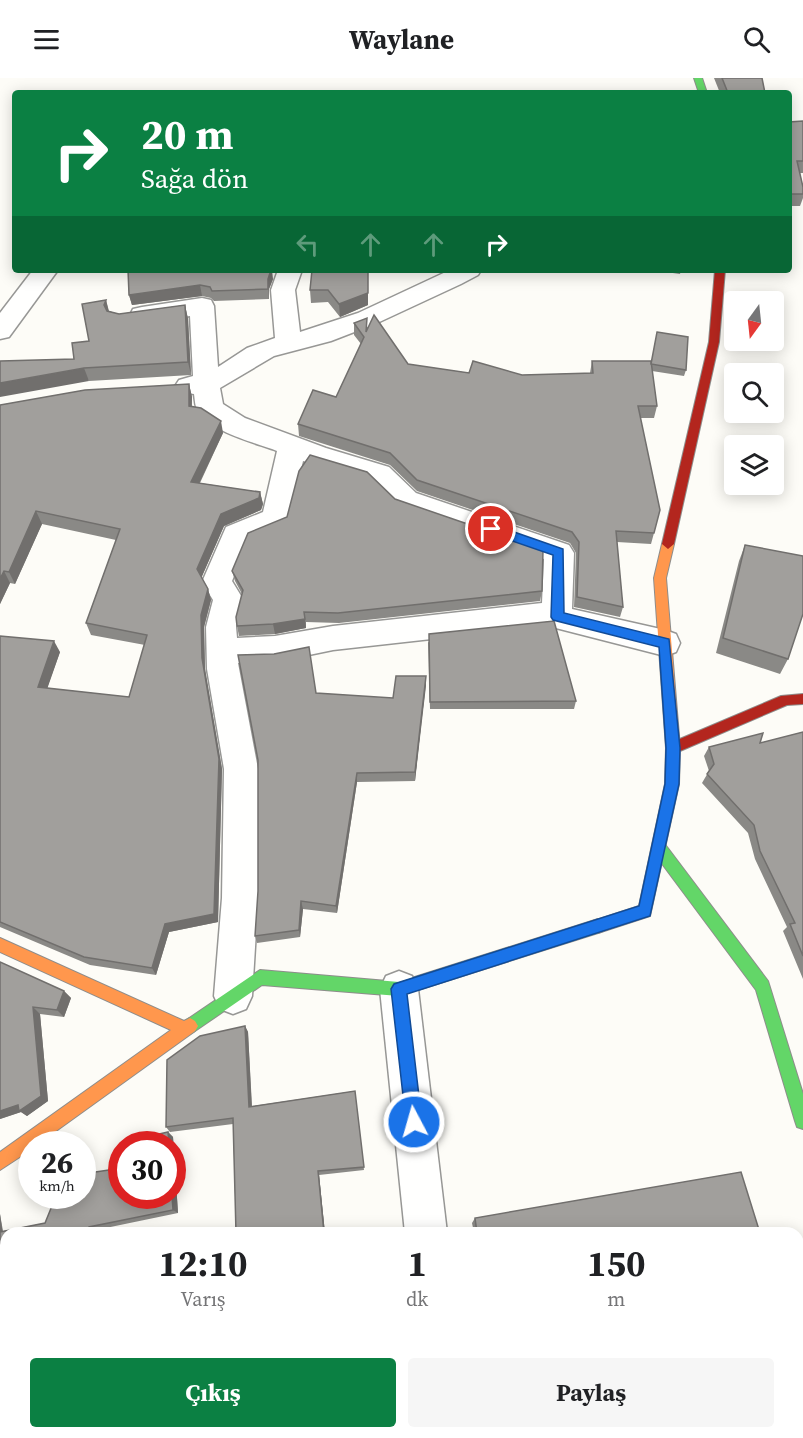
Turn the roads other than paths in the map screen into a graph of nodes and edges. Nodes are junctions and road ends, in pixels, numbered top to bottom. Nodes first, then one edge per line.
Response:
1 (44, 273) edge
2 (289, 273) edge
3 (463, 273) edge
4 (720, 273) edge
5 (122, 317) edge
6 (0, 331) edge
7 (288, 344) junction
8 (206, 385) junction
9 (159, 388) edge
10 (292, 446) junction
11 (557, 613) junction
12 (665, 643) junction
13 (222, 651) junction
14 (803, 699) edge
15 (673, 748) junction
16 (659, 848) junction
17 (0, 945) edge
18 (399, 989) junction
19 (233, 996) junction
20 (185, 1029) junction
21 (803, 1121) edge
22 (0, 1162) edge
23 (425, 1227) edge

1 - 6 street
2 - 7 street
3 - 7 street
4 - 12 street
5 - 8 street
7 - 8 street
8 - 9 street
8 - 10 street
10 - 11 street
10 - 13 street
11 - 12 street
11 - 13 street
12 - 15 street
13 - 19 street
14 - 15 street
15 - 16 street
16 - 18 street
16 - 21 street
17 - 20 street
18 - 19 street
18 - 23 street
19 - 20 street
20 - 22 street

